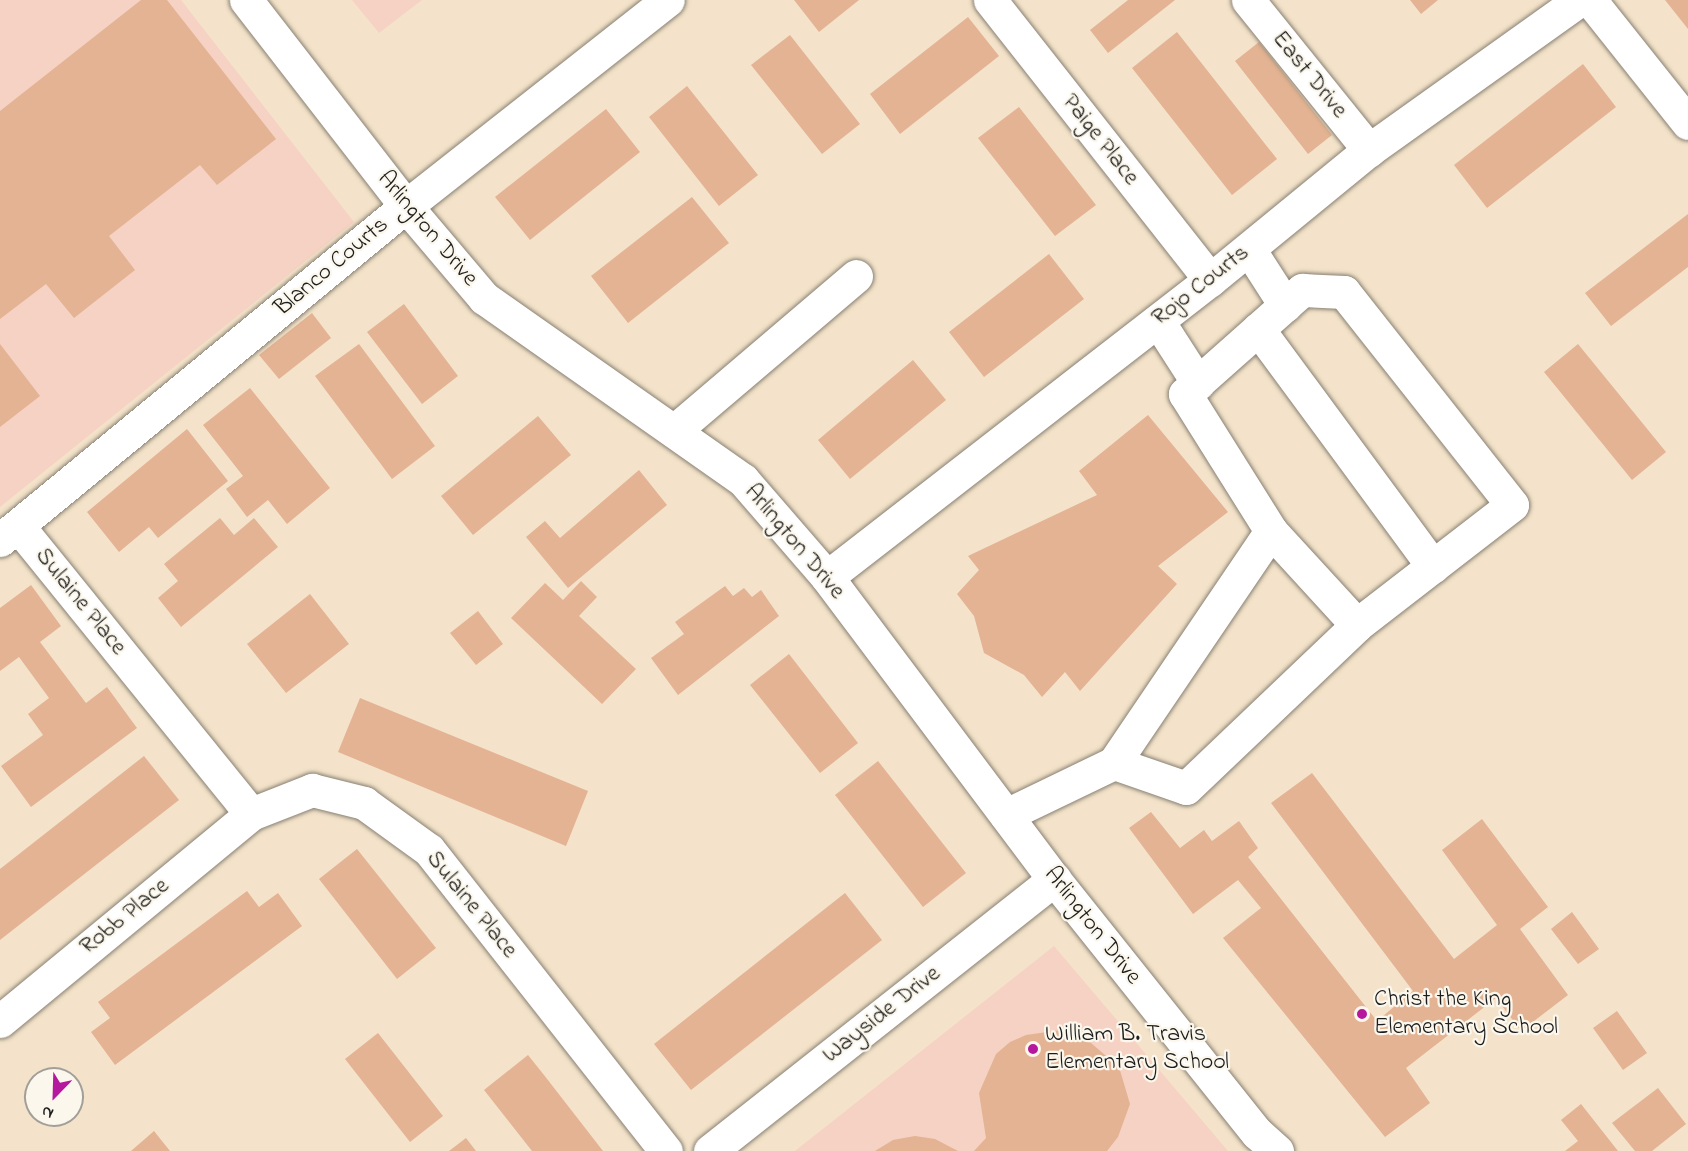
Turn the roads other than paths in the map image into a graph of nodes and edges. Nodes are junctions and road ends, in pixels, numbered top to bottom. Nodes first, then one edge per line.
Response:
1 (246, 0) edge
2 (668, 0) edge
3 (990, 0) edge
4 (1248, 0) edge
5 (1579, 0) edge
6 (1590, 0) edge
7 (1688, 123) edge
8 (1369, 150) junction
9 (406, 206) junction
10 (1249, 249) junction
11 (856, 276) dead end
12 (1210, 280) junction
13 (1285, 305) junction
14 (1158, 321) junction
15 (1258, 329) junction
16 (1198, 382) junction
17 (674, 431) junction
18 (1272, 531) junction
19 (9, 533) edge
20 (1433, 566) junction
21 (827, 577) junction
22 (1357, 625) junction
23 (1114, 763) junction
24 (251, 814) junction
25 (1006, 815) junction
26 (1054, 879) junction
27 (0, 1021) edge
28 (666, 1151) edge
29 (710, 1151) edge
30 (1277, 1151) edge

1 - 9 street, Arlington Drive
2 - 9 street, Blanco Courts
3 - 12 street, Paige Place
4 - 8 street, East Drive
5 - 8 street, Rojo Courts
6 - 7 street
8 - 10 street, Rojo Courts
9 - 17 street, Arlington Drive
9 - 19 street, Blanco Courts
10 - 12 street, Rojo Courts
10 - 13 street
11 - 17 street
12 - 14 street, Rojo Courts
13 - 15 street
13 - 20 street
14 - 16 street
14 - 21 street, Rojo Courts
15 - 16 street
15 - 20 street
16 - 18 street
17 - 21 street, Arlington Drive
18 - 22 street
18 - 23 street
19 - 24 street, Sulaine Place
20 - 22 street
21 - 25 street, Arlington Drive
22 - 23 street
23 - 25 street
24 - 27 street, Robb Place
24 - 28 street, Sulaine Place
25 - 26 street, Arlington Drive
26 - 29 street, Wayside Drive
26 - 30 street, Arlington Drive

